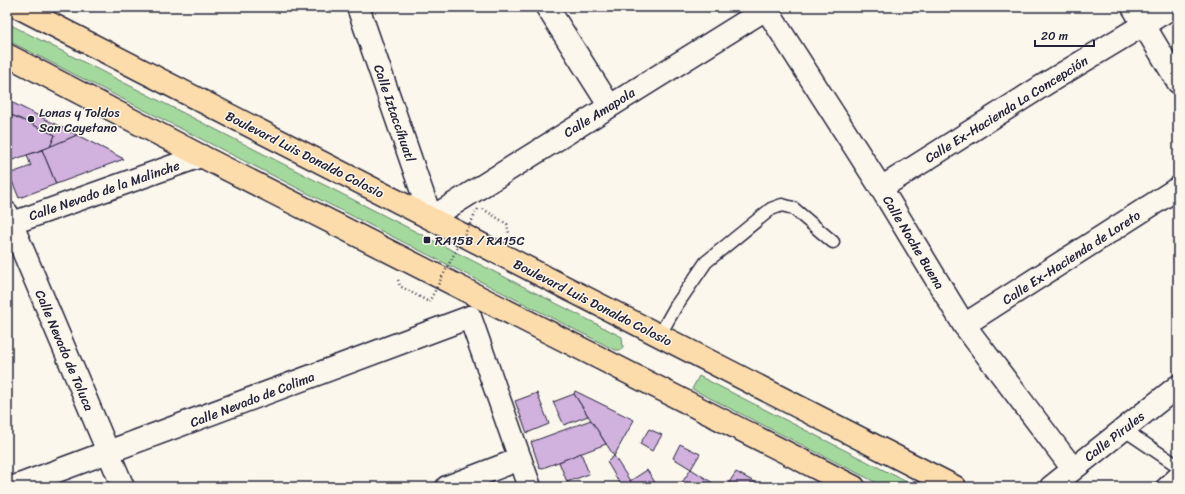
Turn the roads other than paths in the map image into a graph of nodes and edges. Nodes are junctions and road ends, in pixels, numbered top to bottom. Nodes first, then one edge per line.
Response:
1 (18, 7) edge
2 (358, 7) edge
3 (547, 7) edge
4 (767, 7) edge
5 (1173, 7) edge
6 (1138, 16) edge
7 (7, 55) edge
8 (1178, 82) edge
9 (609, 105) junction
10 (201, 156) junction
11 (881, 188) junction
12 (1178, 188) edge
13 (431, 218) junction
14 (8, 220) edge
15 (833, 242) dead end
16 (477, 296) junction
17 (470, 317) junction
18 (964, 325) junction
19 (659, 336) junction
20 (1178, 386) edge
21 (1124, 429) junction
22 (108, 453) junction
23 (520, 459) junction
24 (1178, 466) edge
25 (1073, 469) junction
26 (1178, 471) edge
27 (14, 487) edge
28 (123, 487) edge
29 (447, 487) edge
30 (530, 487) edge
31 (854, 487) edge
32 (955, 487) edge
33 (1051, 487) edge
34 (1161, 487) edge

1 - 13 main road, Boulevard Luis Donaldo Colosio
2 - 13 street, Calle Iztaccíhuatl
3 - 9 street
4 - 9 street, Calle Amapola
4 - 11 street, Calle Noche Buena
5 - 6 street, Calle Ex-Hacienda La Concepción
6 - 8 street
6 - 11 street, Calle Ex-Hacienda La Concepción
7 - 10 main road
9 - 13 street, Calle Amapola
10 - 14 street, Calle Nevado de la Malinche
10 - 16 main road
11 - 18 street, Calle Noche Buena
12 - 18 street, Calle Ex-Hacienda de Loreto
13 - 19 main road, Boulevard Luis Donaldo Colosio
14 - 22 street, Calle Nevado de Toluca
15 - 19 lane
16 - 17 street
16 - 31 main road
17 - 22 street, Calle Nevado de Colima
17 - 23 street
18 - 25 street, Calle Noche Buena
19 - 32 main road, Boulevard Luis Donaldo Colosio
20 - 21 street, Calle Pirules
21 - 24 lane
21 - 25 street, Calle Pirules
22 - 27 street, Calle Nevado de Colima
22 - 28 street, Calle Nevado de Toluca
23 - 29 street
23 - 30 street
25 - 33 street, Calle Pirules
26 - 34 lane

